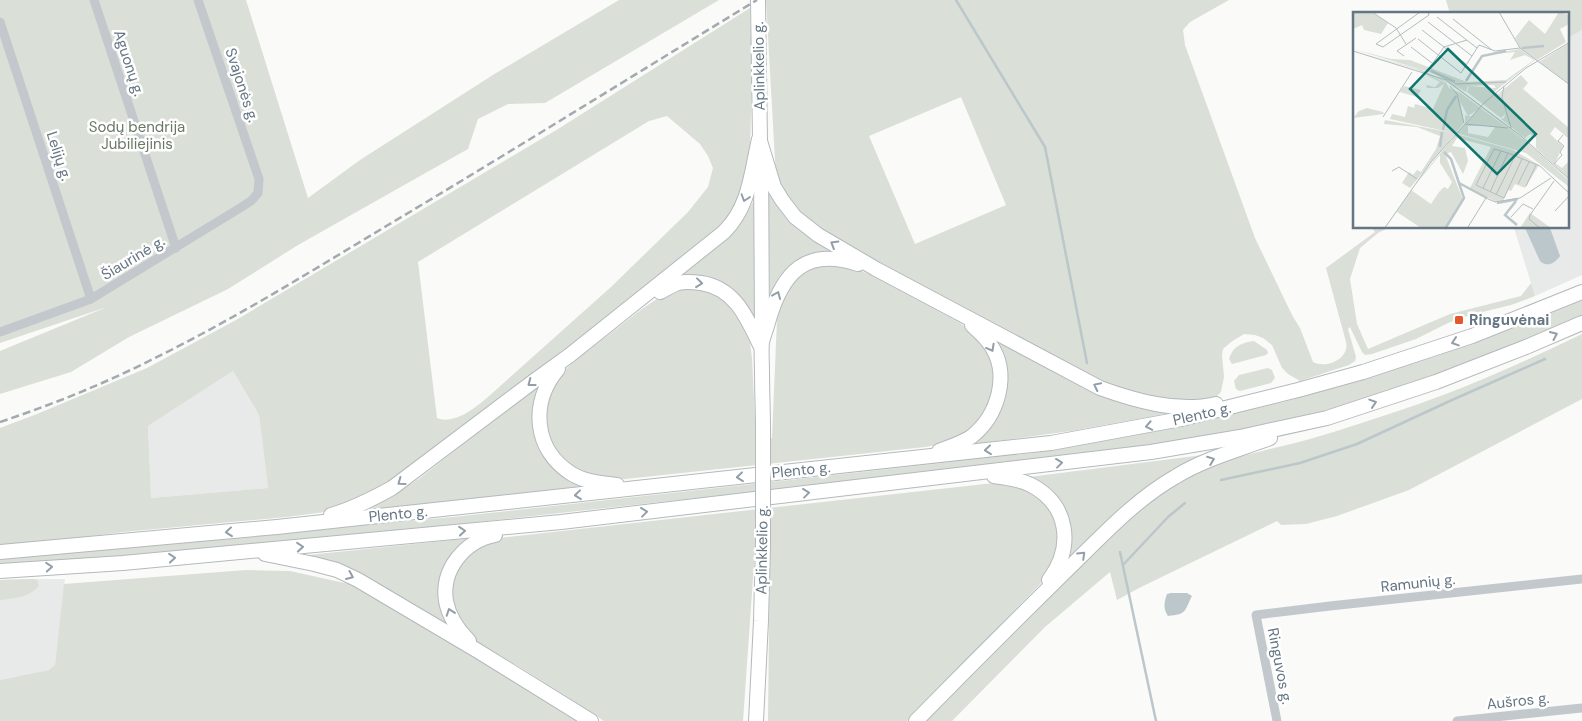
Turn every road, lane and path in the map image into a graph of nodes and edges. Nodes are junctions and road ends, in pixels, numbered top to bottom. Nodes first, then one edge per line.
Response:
1 (94, 0) edge
2 (198, 0) edge
3 (758, 0) edge
4 (0, 22) edge
5 (760, 137) junction
6 (259, 179) joint
7 (176, 248) junction
8 (876, 269) junction
9 (1582, 292) edge
10 (91, 299) junction
11 (637, 303) junction
12 (958, 312) junction
13 (1582, 323) edge
14 (0, 332) edge
15 (762, 345) junction
16 (570, 355) junction
17 (1298, 390) junction
18 (1327, 418) junction
19 (927, 456) junction
20 (976, 474) junction
21 (638, 488) junction
22 (561, 522) junction
23 (277, 527) junction
24 (252, 551) junction
25 (0, 552) edge
26 (0, 571) edge
27 (1582, 579) edge
28 (1256, 615) joint
29 (1009, 626) junction
30 (478, 651) junction
31 (1582, 708) edge
32 (754, 720) edge
33 (591, 721) edge
34 (916, 721) edge
35 (1277, 721) edge
36 (1457, 721) edge

1 - 7 street, Aguonų g.
2 - 6 street, Svajonės g.
3 - 5 highway, Aplinkkelio g.
4 - 10 street, Lelijų g.
8 -> 5 highway
5 -> 11 highway
5 - 15 highway, Aplinkkelio g.
6 - 7 street, Šiaurinė g.
7 - 10 street, Šiaurinė g.
8 - 12 highway
15 -> 8 highway
9 -> 17 highway, Plento g.
10 - 14 street, Šiaurinė g.
11 -> 15 highway
11 - 16 highway
17 -> 12 highway
12 -> 19 highway
18 -> 13 highway, Plento g.
15 - 32 highway, Aplinkkelio g., bridge
16 - 21 highway
16 -> 23 highway
17 -> 19 highway, Plento g.
20 -> 18 highway, Plento g.
29 -> 18 highway
19 -> 21 highway, Plento g.
22 -> 20 highway, Plento g.
20 - 29 highway
21 -> 23 highway, Plento g.
24 -> 22 highway, Plento g.
30 -> 22 highway
23 -> 25 highway, Plento g.
26 -> 24 highway, Plento g.
24 -> 30 highway
27 - 28 street, Ramunių g.
28 - 35 street, Ringuvos g.
29 - 34 highway
30 - 33 highway
31 - 36 street, Aušros g.

